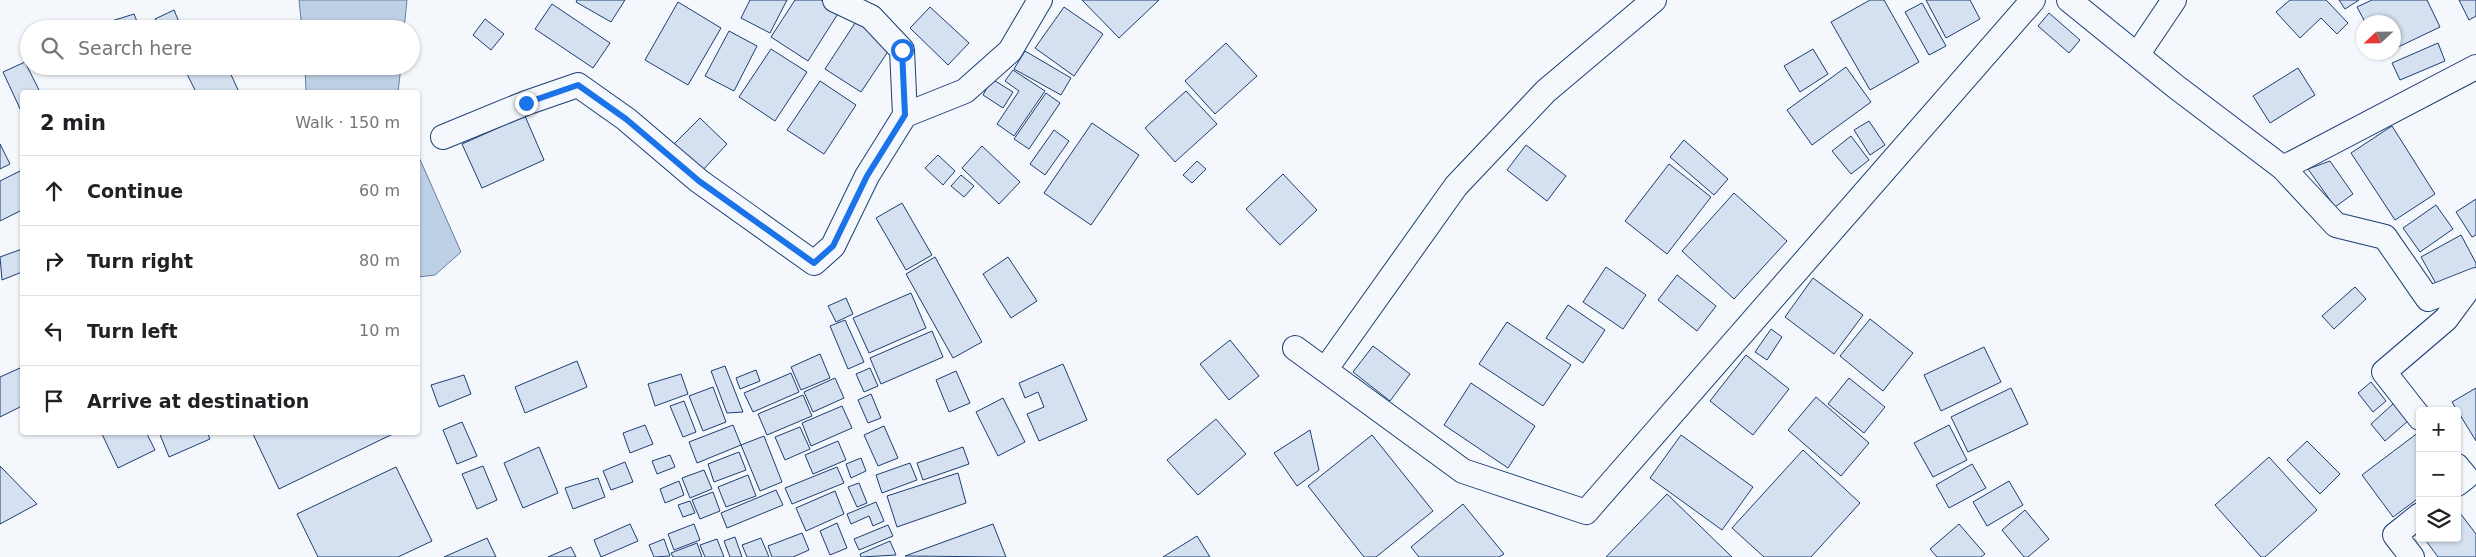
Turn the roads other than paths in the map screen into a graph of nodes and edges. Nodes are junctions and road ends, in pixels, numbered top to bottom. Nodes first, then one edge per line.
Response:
1 (835, 0) edge
2 (1040, 0) edge
3 (1654, 0) edge
4 (2033, 0) edge
5 (2070, 0) edge
6 (2174, 0) edge
7 (2136, 55) junction
8 (2476, 67) edge
9 (905, 115) junction
10 (443, 137) dead end
11 (2283, 168) junction
12 (2475, 280) edge
13 (1295, 348) dead end
14 (1325, 370) junction
15 (2416, 413) edge
16 (2461, 471) edge
17 (2461, 481) edge
18 (2416, 518) edge
19 (2412, 557) edge

1 - 9 street
2 - 9 street
3 - 14 street
4 - 14 street
5 - 7 street
6 - 7 street
7 - 11 street
8 - 11 street
9 - 10 street
11 - 12 street
12 - 15 street
13 - 14 street
16 - 17 street
18 - 19 street

